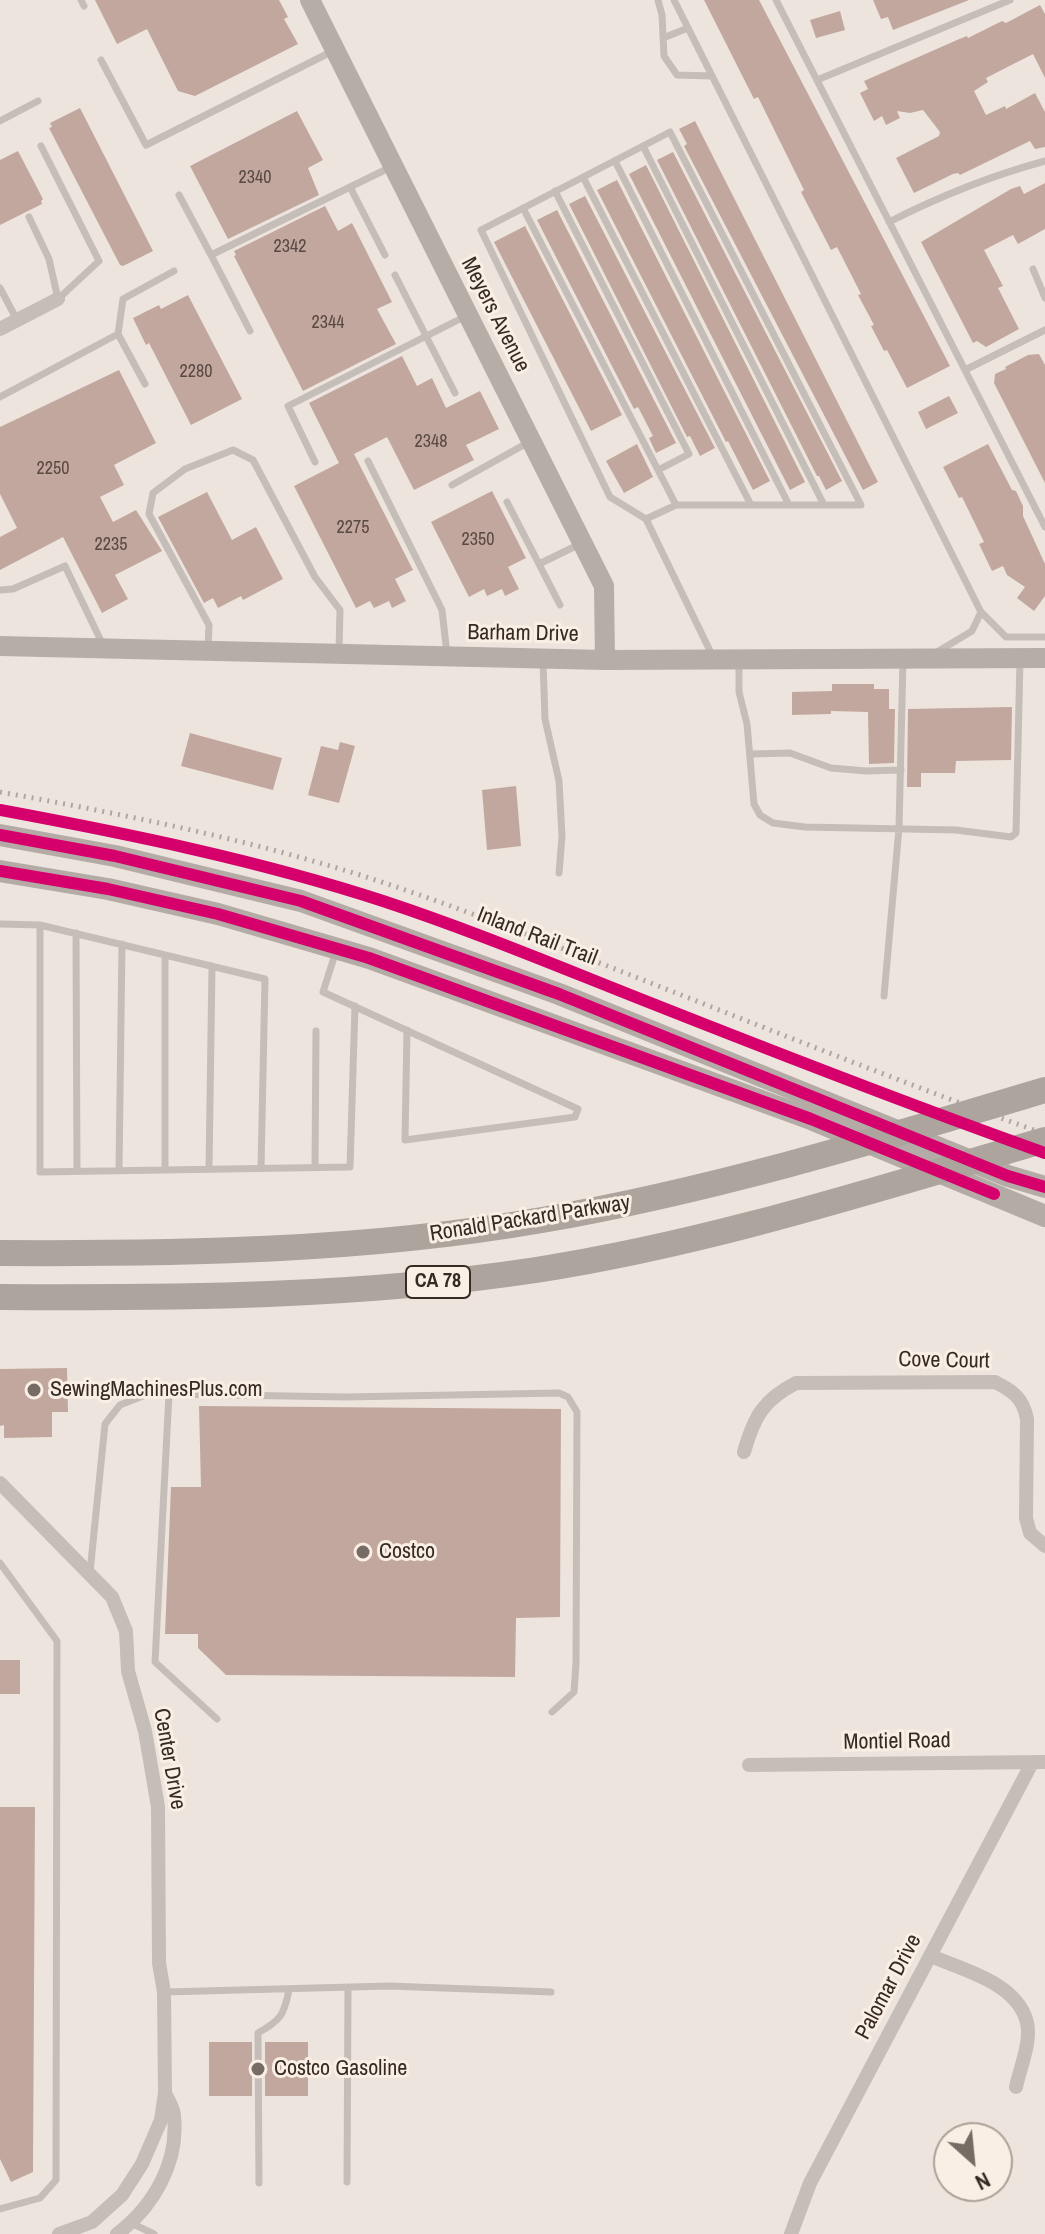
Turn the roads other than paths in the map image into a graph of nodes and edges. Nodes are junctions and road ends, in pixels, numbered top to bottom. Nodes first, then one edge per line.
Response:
1 (310, 0) edge
2 (658, 0) edge
3 (674, 0) edge
4 (776, 0) edge
5 (1010, 0) edge
6 (688, 28) junction
7 (663, 38) junction
8 (335, 50) junction
9 (101, 60) dead end
10 (712, 76) junction
11 (817, 80) junction
12 (38, 101) dead end
13 (0, 121) edge
14 (41, 146) dead end
15 (643, 146) junction
16 (615, 161) junction
17 (1045, 161) edge
18 (393, 166) junction
19 (583, 177) junction
20 (350, 187) junction
21 (555, 191) junction
22 (179, 195) dead end
23 (523, 208) junction
24 (29, 217) dead end
25 (889, 222) junction
26 (211, 255) junction
27 (385, 255) dead end
28 (1033, 269) dead end
29 (174, 271) dead end
30 (395, 275) dead end
31 (0, 288) edge
32 (1045, 298) edge
33 (58, 299) junction
34 (468, 315) junction
35 (17, 320) junction
36 (0, 329) edge
37 (1045, 330) edge
38 (250, 331) dead end
39 (118, 334) junction
40 (425, 337) junction
41 (965, 370) junction
42 (145, 384) dead end
43 (455, 393) dead end
44 (0, 397) edge
45 (531, 441) junction
46 (368, 461) dead end
47 (315, 462) dead end
48 (658, 470) junction
49 (452, 485) dead end
50 (507, 502) dead end
51 (676, 505) junction
52 (751, 505) junction
53 (789, 505) junction
54 (824, 505) junction
55 (646, 519) junction
56 (1045, 527) edge
57 (582, 543) junction
58 (539, 564) junction
59 (0, 590) edge
60 (560, 605) dead end
61 (981, 612) junction
62 (1045, 637) edge
63 (0, 646) edge
64 (104, 649) junction
65 (208, 651) junction
66 (339, 654) junction
67 (447, 656) junction
68 (903, 657) junction
69 (928, 657) junction
70 (1020, 657) junction
71 (1045, 658) edge
72 (543, 659) junction
73 (714, 659) junction
74 (739, 659) junction
75 (605, 660) junction
76 (750, 754) junction
77 (901, 770) junction
78 (899, 828) junction
79 (0, 835) edge
80 (0, 871) edge
81 (559, 873) dead end
82 (0, 924) edge
83 (40, 925) junction
84 (379, 928) junction
85 (76, 933) junction
86 (122, 944) junction
87 (336, 948) junction
88 (165, 955) junction
89 (212, 966) junction
90 (884, 996) dead end
91 (355, 1006) junction
92 (407, 1030) junction
93 (316, 1031) dead end
94 (1045, 1090) edge
95 (1045, 1140) edge
96 (261, 1168) junction
97 (315, 1168) junction
98 (209, 1169) junction
99 (119, 1170) junction
100 (165, 1170) junction
101 (77, 1171) junction
102 (1045, 1187) edge
103 (1045, 1216) edge
104 (0, 1253) edge
105 (0, 1297) edge
106 (169, 1394) junction
107 (744, 1452) dead end
108 (0, 1483) edge
109 (1045, 1546) edge
110 (0, 1563) edge
111 (89, 1574) junction
112 (552, 1712) dead end
113 (217, 1719) dead end
114 (1038, 1762) edge
115 (749, 1765) dead end
116 (931, 1956) junction
117 (348, 1988) junction
118 (289, 1990) junction
119 (164, 1992) junction
120 (551, 1992) dead end
121 (1016, 2087) dead end
122 (165, 2093) junction
123 (347, 2182) dead end
124 (259, 2183) dead end
125 (0, 2209) edge
126 (131, 2223) junction
127 (59, 2234) edge
128 (117, 2234) edge
129 (154, 2234) edge
130 (791, 2234) edge

1 - 8 street, Meyers Avenue
2 - 7 lane
3 - 6 lane
4 - 11 lane
5 - 11 lane
6 - 7 lane
6 - 10 lane
7 - 10 lane
8 - 9 lane
8 - 18 street, Meyers Avenue
10 - 61 lane
11 - 25 lane
12 - 13 lane
14 - 33 lane
15 - 16 lane
15 - 54 lane
15 - 54 lane
16 - 19 lane
16 - 53 lane
17 - 25 lane
18 - 20 lane
18 - 34 street, Meyers Avenue
19 - 21 lane
19 - 52 lane
20 - 26 lane
20 - 27 lane
21 - 23 lane
21 - 48 lane
22 - 26 lane
23 - 48 lane
23 - 55 lane
24 - 33 lane
25 - 41 lane
26 - 38 lane
28 - 32 lane
29 - 39 lane
30 - 40 lane
31 - 35 lane
33 - 35 street
34 - 40 lane
34 - 45 street, Meyers Avenue
35 - 36 street
37 - 41 lane
39 - 42 lane
39 - 44 lane
40 - 43 lane
40 - 47 lane
41 - 56 lane
45 - 49 lane
45 - 57 street, Meyers Avenue
46 - 67 lane
48 - 51 lane
50 - 58 lane
51 - 52 lane
51 - 55 lane
52 - 53 lane
53 - 54 lane
55 - 73 lane
57 - 58 lane
57 - 75 street, Meyers Avenue
58 - 60 lane
59 - 64 lane
61 - 62 lane
61 - 69 lane
63 - 64 street, Barham Drive
64 - 65 street, Barham Drive
65 - 66 street, Barham Drive
65 - 66 lane
66 - 67 street, Barham Drive
67 - 72 street, Barham Drive
68 - 69 street, Barham Drive
68 - 74 street, Barham Drive
68 - 77 lane
69 - 70 street, Barham Drive
70 - 71 street, Barham Drive
70 - 78 lane
72 - 75 street, Barham Drive
72 - 81 lane
73 - 74 street, Barham Drive
73 - 75 street, Barham Drive
74 - 76 lane
76 - 77 lane
76 - 78 lane
77 - 78 lane
78 - 90 lane
79 - 84 main road
80 - 87 main road
82 - 83 lane
83 - 85 lane
83 - 101 lane
84 - 87 main road
84 - 102 main road
85 - 86 lane
85 - 101 lane
86 - 88 lane
86 - 99 lane
87 - 91 lane
87 - 103 main road
88 - 89 lane
88 - 100 lane
89 - 96 lane
89 - 98 lane
91 - 92 lane
91 - 97 lane
92 - 92 lane
93 - 97 lane
94 - 104 highway, Ronald Packard Parkway / CA 78
95 - 105 highway, CA 78
96 - 97 lane
96 - 98 lane
98 - 100 lane
99 - 100 lane
99 - 101 lane
106 - 111 lane
106 - 112 lane
106 - 113 lane
107 - 109 street, Cove Court
108 - 111 street, Center Drive
110 - 125 lane
111 - 119 street, Center Drive
114 - 115 street, Montiel Road
114 - 116 street, Palomar Drive
116 - 121 street
116 - 130 street, Palomar Drive
117 - 118 lane
117 - 120 lane
117 - 123 lane
118 - 119 lane
118 - 124 lane
119 - 122 street, Center Drive
122 - 126 street, Center Drive
122 - 127 street, Center Drive
126 - 128 street, Center Drive
126 - 129 lane

